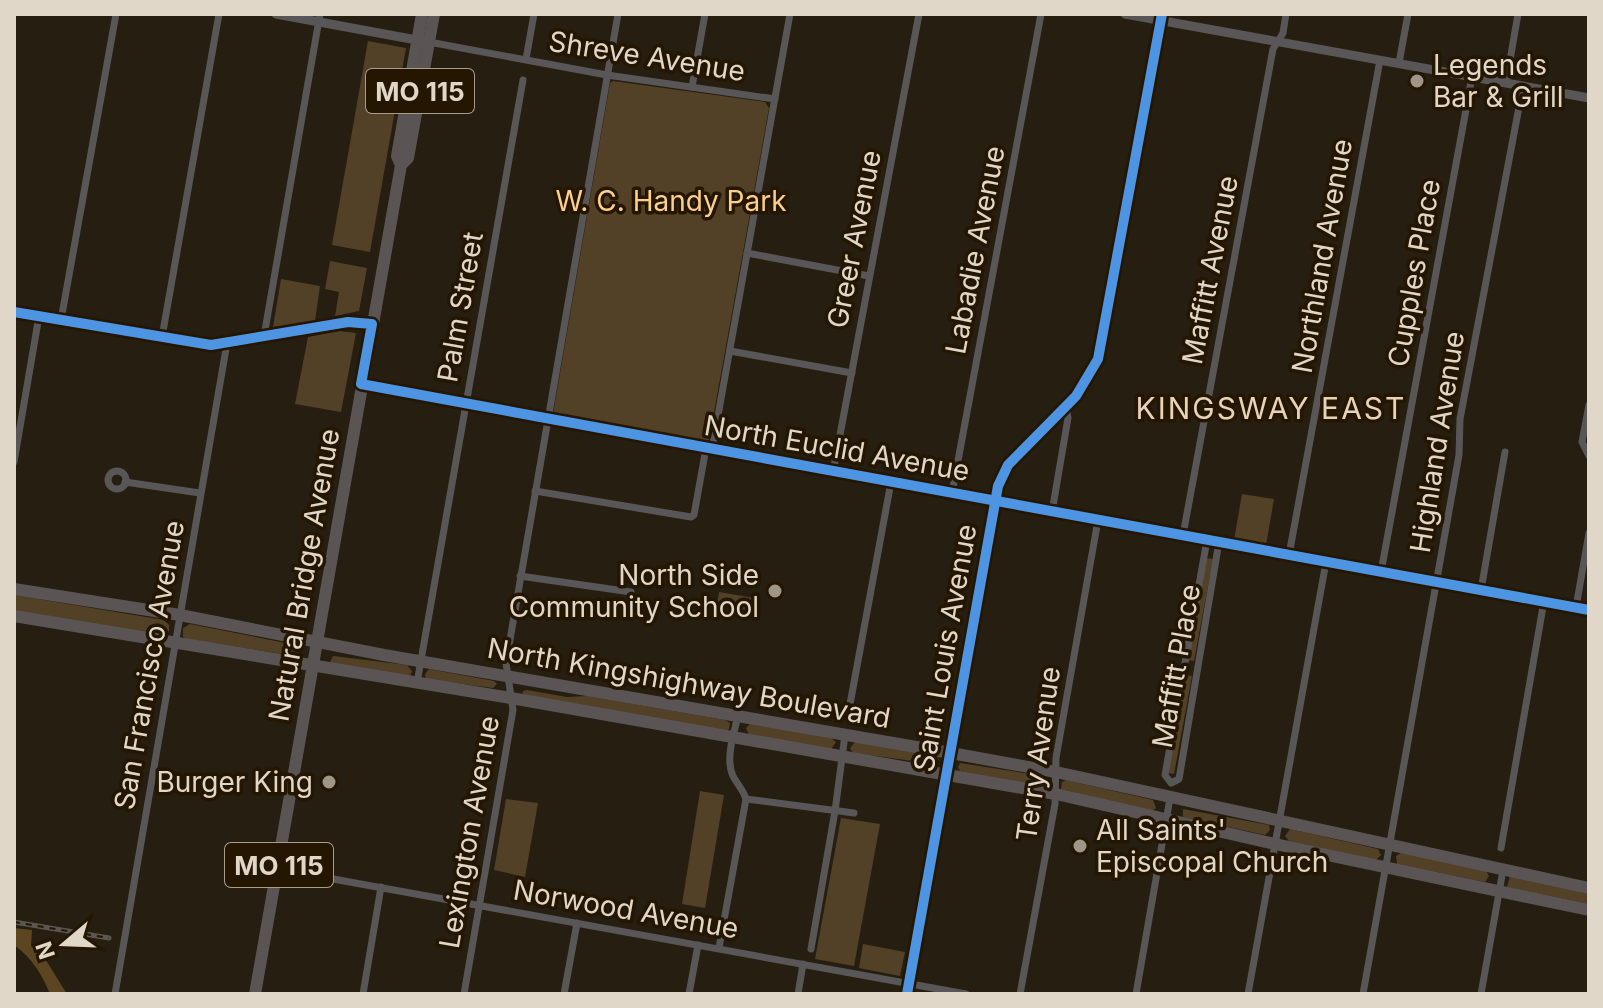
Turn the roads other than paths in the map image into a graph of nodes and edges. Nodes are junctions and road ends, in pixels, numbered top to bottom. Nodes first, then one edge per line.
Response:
1 (116, 14) edge
2 (219, 14) edge
3 (276, 14) edge
4 (424, 14) edge
5 (434, 14) edge
6 (534, 14) edge
7 (618, 14) edge
8 (705, 14) edge
9 (790, 14) edge
10 (919, 14) edge
11 (1041, 14) edge
12 (1125, 14) edge
13 (1286, 14) edge
14 (1408, 14) edge
15 (1518, 14) edge
16 (1161, 17) edge
17 (320, 18) edge
18 (423, 41) junction
19 (1278, 42) junction
20 (526, 59) junction
21 (1380, 60) junction
22 (1399, 63) junction
23 (607, 75) junction
24 (1472, 77) junction
25 (523, 80) dead end
26 (1506, 83) junction
27 (1523, 86) junction
28 (692, 87) junction
29 (1589, 98) edge
30 (775, 99) junction
31 (401, 165) junction
32 (747, 253) junction
33 (869, 276) junction
34 (14, 312) edge
35 (39, 316) junction
36 (61, 320) junction
37 (372, 324) junction
38 (264, 336) junction
39 (162, 337) junction
40 (227, 343) junction
41 (730, 351) junction
42 (852, 373) junction
43 (361, 384) junction
44 (466, 403) junction
45 (1589, 405) edge
46 (1066, 408) junction
47 (547, 419) junction
48 (709, 449) junction
49 (1505, 452) dead end
50 (1589, 456) edge
51 (14, 462) edge
52 (833, 472) junction
53 (125, 482) dead end
54 (891, 482) junction
55 (535, 491) junction
56 (200, 493) junction
57 (952, 493) junction
58 (995, 501) junction
59 (1052, 512) junction
60 (1098, 520) junction
61 (1589, 533) edge
62 (1183, 535) junction
63 (1207, 540) junction
64 (1219, 542) junction
65 (1289, 555) junction
66 (1326, 562) junction
67 (1381, 572) junction
68 (520, 576) junction
69 (1437, 582) junction
70 (14, 589) edge
71 (1481, 590) junction
72 (631, 592) dead end
73 (1544, 601) junction
74 (1576, 607) junction
75 (1589, 610) edge
76 (180, 615) junction
77 (14, 616) edge
78 (175, 643) junction
79 (317, 643) junction
80 (421, 662) junction
81 (313, 666) junction
82 (508, 676) junction
83 (417, 683) junction
84 (511, 698) junction
85 (848, 715) dead end
86 (738, 716) junction
87 (845, 735) junction
88 (733, 739) junction
89 (951, 753) junction
90 (842, 756) junction
91 (1056, 772) junction
92 (947, 775) junction
93 (1056, 794) junction
94 (1170, 798) junction
95 (746, 799) junction
96 (835, 811) junction
97 (854, 813) dead end
98 (1166, 820) junction
99 (1279, 822) junction
100 (1275, 844) junction
101 (1390, 845) junction
102 (1501, 848) dead end
103 (1386, 867) junction
104 (278, 869) junction
105 (1503, 870) junction
106 (381, 887) junction
107 (1589, 888) edge
108 (1499, 892) junction
109 (479, 905) junction
110 (1589, 910) edge
111 (577, 923) junction
112 (698, 945) junction
113 (719, 948) junction
114 (811, 949) dead end
115 (803, 964) junction
116 (908, 989) edge
117 (115, 994) edge
118 (255, 994) edge
119 (363, 994) edge
120 (464, 994) edge
121 (564, 994) edge
122 (689, 994) edge
123 (798, 994) edge
124 (966, 994) edge
125 (1020, 994) edge
126 (1136, 994) edge
127 (1248, 994) edge
128 (1363, 994) edge
129 (1481, 994) edge

1 - 36 street
2 - 39 street
3 - 17 street, Shreve Avenue
4 - 18 main road, Natural Bridge Avenue
5 - 18 main road, Natural Bridge Avenue / MO 115
6 - 20 street
7 - 23 street, Lexington Avenue
8 - 28 street
9 - 30 street
10 - 33 street, Greer Avenue
11 - 57 street, Labadie Avenue
12 - 16 street
13 - 19 street, Maffitt Avenue
14 - 22 street
15 - 26 street
16 - 19 street
16 - 46 street, Saint Louis Avenue
17 - 18 street, Shreve Avenue
17 - 38 street
18 - 20 street, Shreve Avenue
18 - 31 main road, Natural Bridge Avenue
18 - 31 main road, Natural Bridge Avenue / MO 115
19 - 21 street
19 - 62 street, Maffitt Avenue
20 - 23 street, Shreve Avenue
21 - 22 street
21 - 65 street, Northland Avenue
22 - 24 street
23 - 28 street, Shreve Avenue
23 - 47 street, Lexington Avenue
24 - 26 street
24 - 67 street, Cupples Place
25 - 44 street, Palm Street
26 - 27 street
27 - 29 street
27 - 69 street, Highland Avenue
28 - 30 street, Shreve Avenue
30 - 32 street
31 - 37 main road, Natural Bridge Avenue / MO 115
32 - 33 street
32 - 41 street
33 - 42 street, Greer Avenue
34 - 35 street
35 - 36 street
35 - 51 street
36 - 39 street
37 - 38 street
37 - 43 main road, Natural Bridge Avenue / MO 115
38 - 40 street
39 - 40 street
40 - 56 street, San Francisco Avenue
41 - 42 street
41 - 48 street
42 - 52 street, Greer Avenue
43 - 44 street, North Euclid Avenue
43 - 79 main road, Natural Bridge Avenue / MO 115
44 - 47 street, North Euclid Avenue
44 - 80 street, Palm Street
45 - 50 street
46 - 58 street, Saint Louis Avenue
46 - 59 street
47 - 48 street, North Euclid Avenue
47 - 55 street, Lexington Avenue
48 - 52 street, North Euclid Avenue
48 - 55 street
49 - 71 street
52 - 54 street, North Euclid Avenue
53 - 56 street
54 - 57 street, North Euclid Avenue
54 - 85 street
55 - 68 street, Lexington Avenue
56 - 76 street, San Francisco Avenue
57 - 58 street, North Euclid Avenue
58 - 59 street, North Euclid Avenue
58 - 89 street, Saint Louis Avenue
59 - 60 street, North Euclid Avenue
60 - 62 street, North Euclid Avenue
60 - 91 street, Terry Avenue
61 - 74 street
62 - 63 street, North Euclid Avenue
63 - 64 street, North Euclid Avenue
63 - 64 street, Maffitt Place
64 - 65 street, North Euclid Avenue
65 - 66 street, North Euclid Avenue
66 - 67 street, North Euclid Avenue
66 - 99 street
67 - 69 street, North Euclid Avenue
68 - 72 street
68 - 82 street, Lexington Avenue
69 - 71 street, North Euclid Avenue
69 - 101 street, Highland Avenue
70 - 76 main road, North Kingshighway Boulevard
71 - 73 street, North Euclid Avenue
73 - 74 street, North Euclid Avenue
73 - 102 street
74 - 75 street, North Euclid Avenue
76 - 78 street, San Francisco Avenue
76 - 79 main road, North Kingshighway Boulevard
77 - 78 main road, North Kingshighway Boulevard
78 - 81 main road, North Kingshighway Boulevard
78 - 117 street, San Francisco Avenue
79 - 80 main road, North Kingshighway Boulevard
79 - 81 main road, Natural Bridge Avenue / MO 115
80 - 82 main road, North Kingshighway Boulevard
80 - 83 street, Palm Street
81 - 83 main road, North Kingshighway Boulevard
81 - 104 main road, Natural Bridge Avenue / MO 115
82 - 84 street, Lexington Avenue
82 - 86 main road, North Kingshighway Boulevard
83 - 84 main road, North Kingshighway Boulevard
84 - 88 main road, North Kingshighway Boulevard
84 - 109 street, Lexington Avenue
86 - 87 main road, North Kingshighway Boulevard
86 - 88 street
87 - 89 main road, North Kingshighway Boulevard
87 - 90 street
88 - 90 main road, North Kingshighway Boulevard
88 - 95 street
89 - 91 main road, North Kingshighway Boulevard
89 - 92 street, Saint Louis Avenue
90 - 92 main road, North Kingshighway Boulevard
90 - 96 street
91 - 93 street, Terry Avenue
91 - 94 main road, North Kingshighway Boulevard
92 - 93 main road, North Kingshighway Boulevard
92 - 116 street, Saint Louis Avenue
93 - 98 main road, North Kingshighway Boulevard
93 - 125 street, Terry Avenue
94 - 98 street
94 - 99 main road, North Kingshighway Boulevard
95 - 96 street
95 - 113 street
96 - 97 street
96 - 114 street
98 - 100 main road, North Kingshighway Boulevard
98 - 126 street
99 - 100 street
99 - 101 main road, North Kingshighway Boulevard
100 - 103 main road, North Kingshighway Boulevard
100 - 127 street
101 - 103 street, Highland Avenue
101 - 105 main road, North Kingshighway Boulevard
103 - 108 main road, North Kingshighway Boulevard
103 - 128 street, Highland Avenue
104 - 106 street, Norwood Avenue
104 - 118 main road, Natural Bridge Avenue / MO 115
105 - 107 main road, North Kingshighway Boulevard
105 - 108 street
106 - 109 street, Norwood Avenue
106 - 119 street
108 - 110 main road, North Kingshighway Boulevard
108 - 129 street
109 - 111 street, Norwood Avenue
109 - 120 street, Lexington Avenue
111 - 112 street, Norwood Avenue
111 - 121 street
112 - 113 street, Norwood Avenue
112 - 122 street
113 - 115 street, Norwood Avenue
115 - 116 street, Norwood Avenue
115 - 123 street
116 - 124 street, Norwood Avenue

